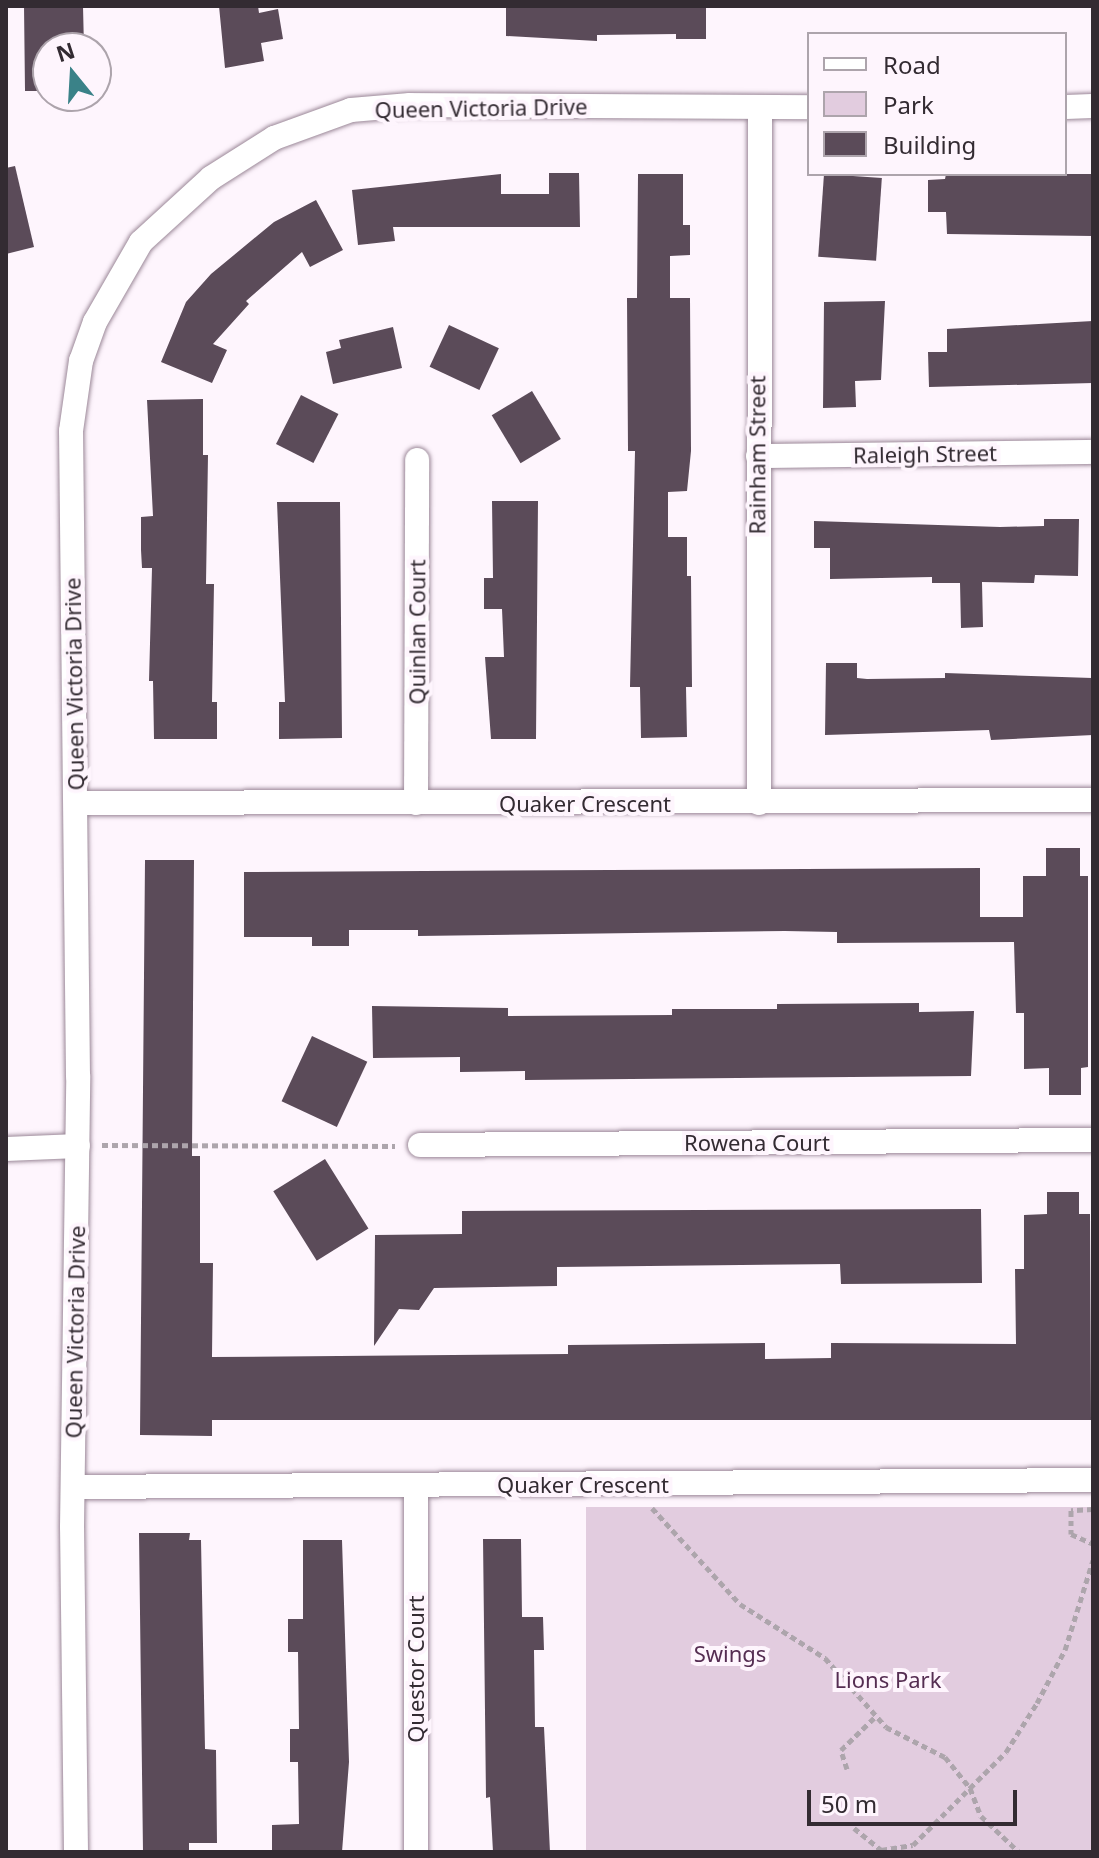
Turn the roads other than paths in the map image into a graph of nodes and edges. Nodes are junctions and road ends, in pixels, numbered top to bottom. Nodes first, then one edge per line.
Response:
1 (1093, 106) edge
2 (760, 107) junction
3 (807, 107) edge
4 (1067, 107) edge
5 (1093, 452) edge
6 (758, 456) junction
7 (417, 460) dead end
8 (1093, 800) edge
9 (77, 803) junction
10 (416, 803) junction
11 (759, 803) junction
12 (1093, 1140) edge
13 (420, 1145) road end
14 (78, 1146) junction
15 (6, 1149) edge
16 (1093, 1480) edge
17 (416, 1486) junction
18 (73, 1487) junction
19 (76, 1852) edge
20 (416, 1852) edge

1 - 4 street
2 - 3 street, Queen Victoria Drive
2 - 6 street, Rainham Street
2 - 9 street, Queen Victoria Drive
5 - 6 street, Raleigh Street
6 - 11 street, Rainham Street
7 - 10 street, Quinlan Court
8 - 11 street, Quaker Crescent
9 - 10 street, Quaker Crescent
9 - 14 street, Queen Victoria Drive
10 - 11 street, Quaker Crescent
12 - 13 street, Rowena Court
14 - 15 street
14 - 18 street, Queen Victoria Drive
16 - 17 street, Quaker Crescent
17 - 18 street, Quaker Crescent
17 - 20 street, Questor Court
18 - 19 street, Queen Victoria Drive

